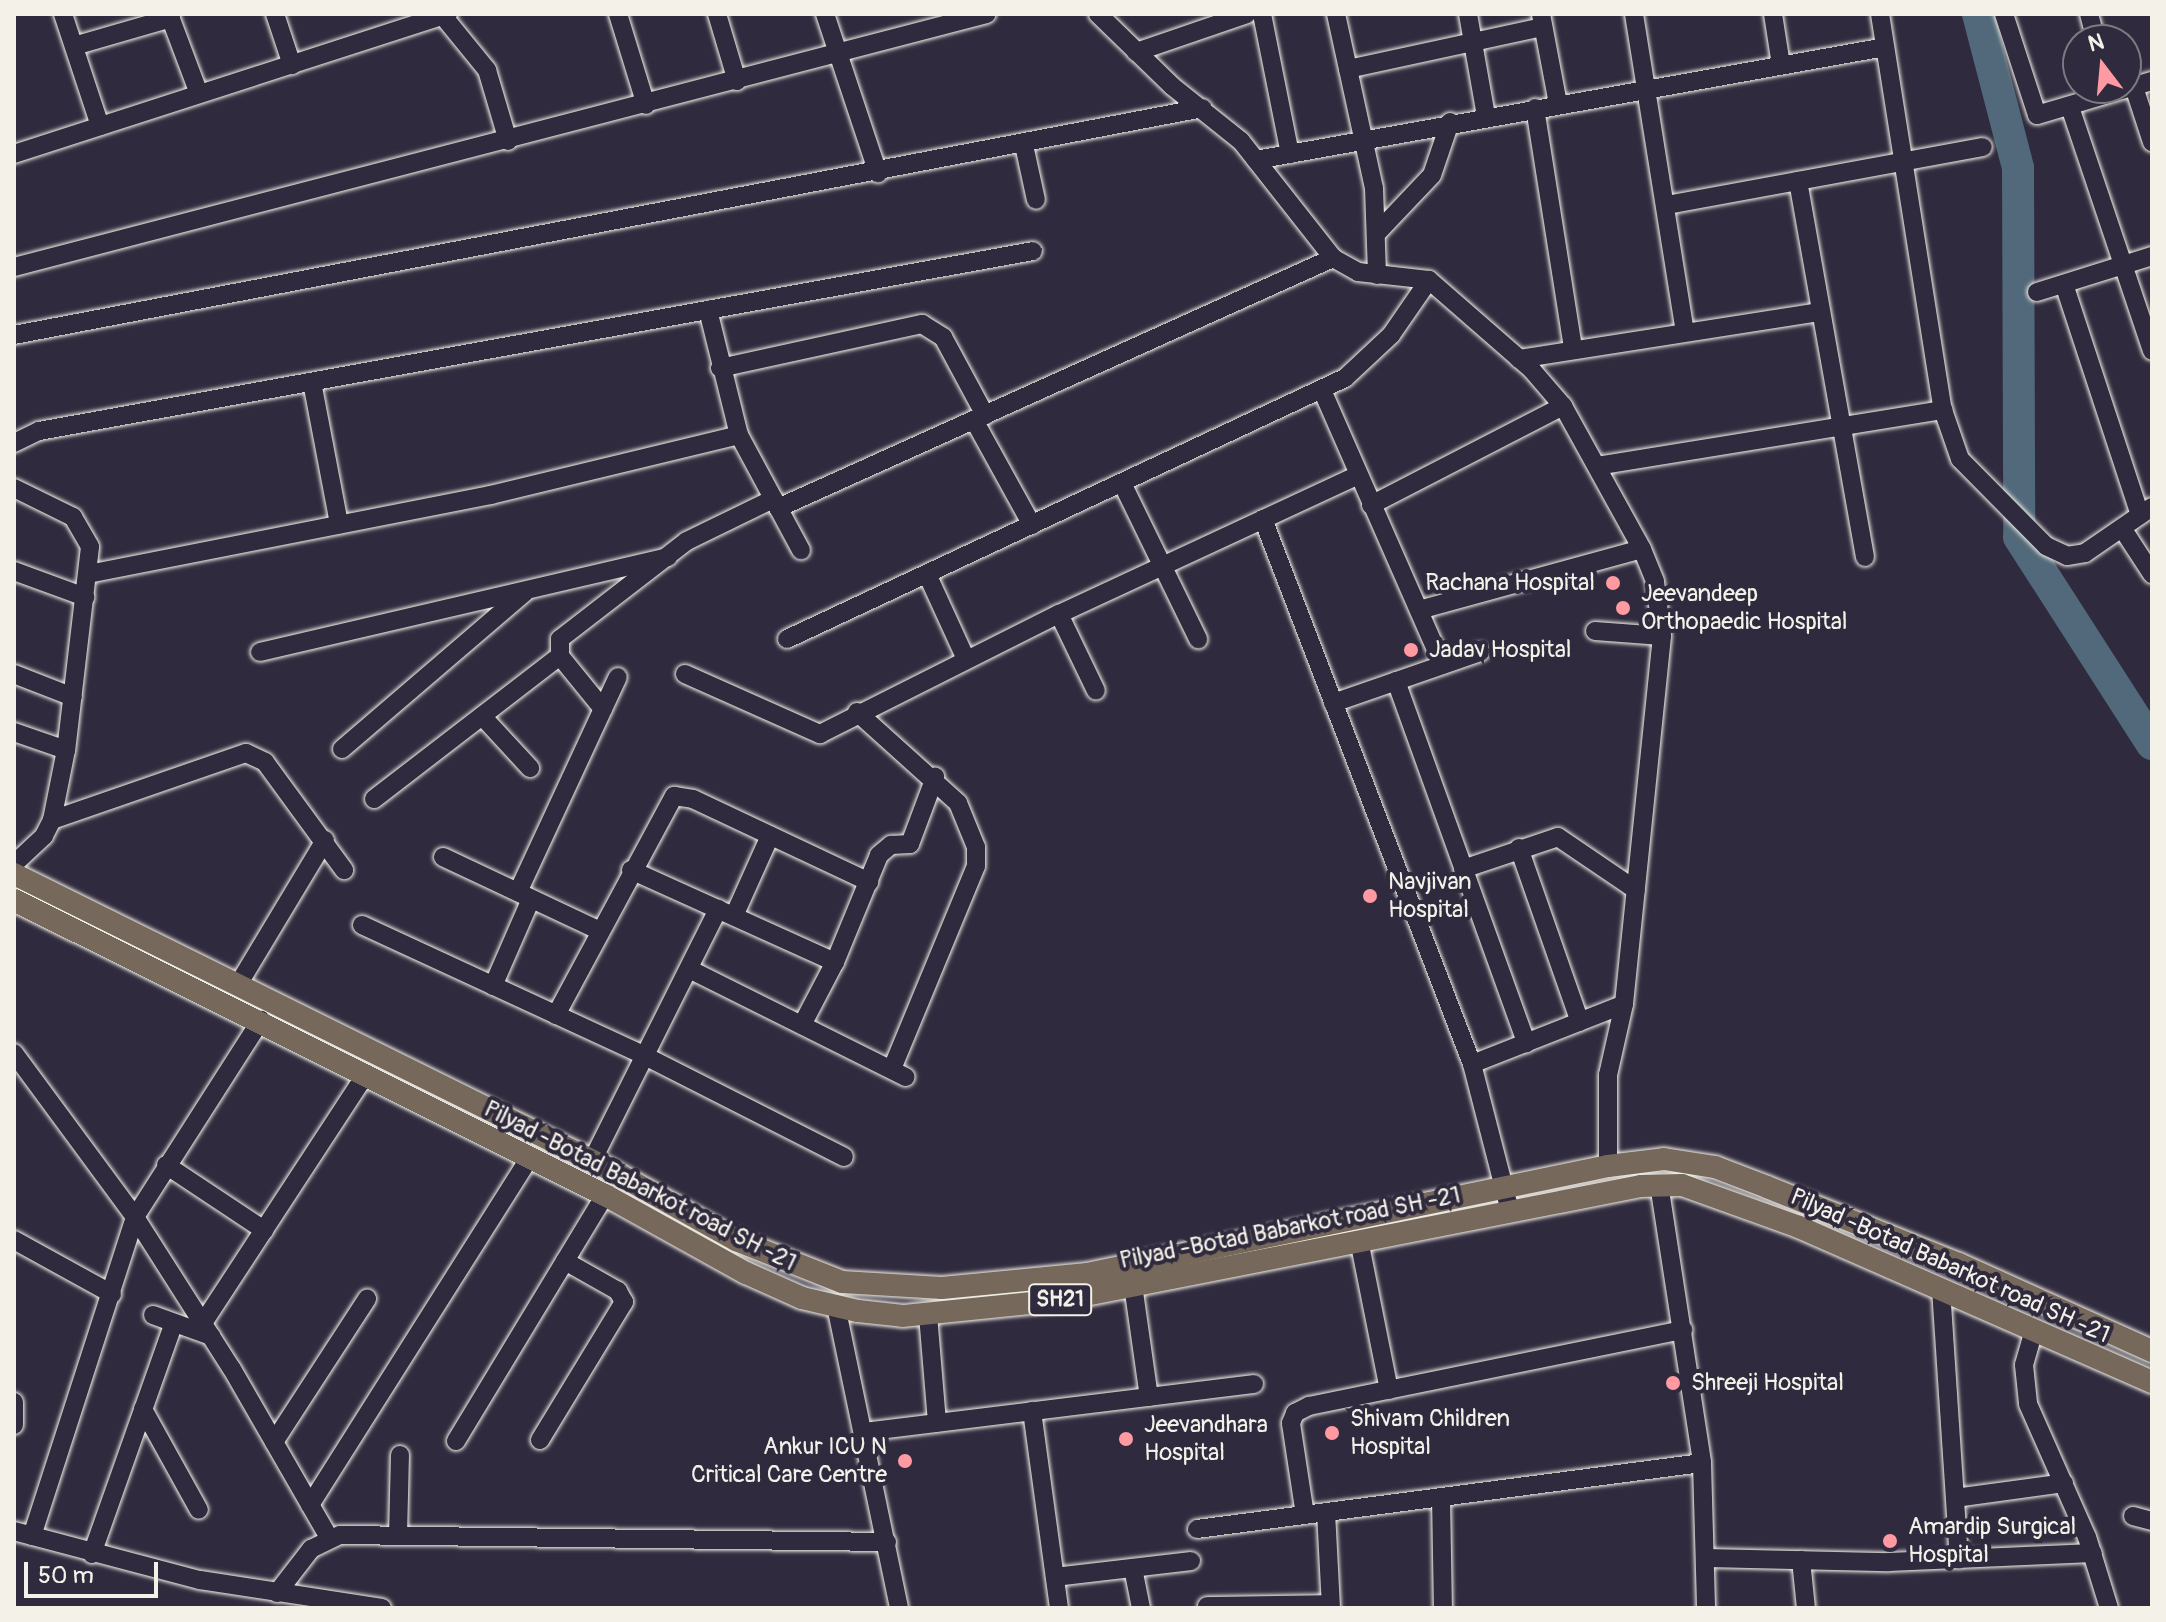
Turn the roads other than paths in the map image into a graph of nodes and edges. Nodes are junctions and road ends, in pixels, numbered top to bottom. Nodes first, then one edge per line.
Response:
1 (63, 14) edge
2 (275, 14) edge
3 (381, 14) edge
4 (618, 14) edge
5 (717, 14) edge
6 (825, 14) edge
7 (987, 14) edge
8 (1247, 14) edge
9 (1262, 14) edge
10 (1336, 14) edge
11 (1468, 14) edge
12 (1634, 14) edge
13 (1773, 14) edge
14 (1880, 14) edge
15 (2004, 14) edge
16 (446, 15) edge
17 (170, 16) edge
18 (1107, 17) edge
19 (942, 20) edge
20 (1542, 20) edge
21 (388, 33) junction
22 (1473, 42) junction
23 (74, 46) junction
24 (1885, 47) junction
25 (1136, 52) junction
26 (839, 55) junction
27 (292, 65) junction
28 (1781, 65) junction
29 (1348, 69) junction
30 (737, 81) junction
31 (1645, 88) junction
32 (199, 94) junction
33 (1558, 104) junction
34 (2078, 104) edge
35 (2140, 104) edge
36 (646, 105) junction
37 (2070, 107) junction
38 (1203, 108) junction
39 (1535, 108) junction
40 (1486, 116) junction
41 (1450, 122) junction
42 (100, 126) junction
43 (508, 141) junction
44 (1364, 142) junction
45 (2152, 142) edge
46 (1024, 145) junction
47 (1983, 147) dead end
48 (14, 154) edge
49 (1290, 154) junction
50 (1256, 160) junction
51 (1907, 161) junction
52 (878, 173) junction
53 (1798, 181) junction
54 (1036, 200) dead end
55 (1667, 205) junction
56 (1376, 234) junction
57 (1033, 251) dead end
58 (2152, 256) edge
59 (1333, 258) junction
60 (2123, 265) junction
61 (14, 267) edge
62 (1377, 275) junction
63 (1429, 280) junction
64 (2064, 284) junction
65 (2037, 292) dead end
66 (708, 310) junction
67 (1819, 312) junction
68 (1685, 332) junction
69 (14, 335) edge
70 (1573, 348) junction
71 (2152, 351) edge
72 (1519, 359) junction
73 (720, 368) junction
74 (312, 382) junction
75 (1322, 390) junction
76 (1563, 406) junction
77 (1943, 410) junction
78 (979, 418) junction
79 (1839, 427) junction
80 (739, 435) junction
81 (14, 443) edge
82 (1597, 466) junction
83 (1358, 475) junction
84 (1122, 483) junction
85 (14, 488) edge
86 (775, 504) junction
87 (1371, 505) junction
88 (2146, 511) edge
89 (1263, 519) junction
90 (339, 524) junction
91 (1032, 525) junction
92 (2122, 528) junction
93 (1642, 549) junction
94 (801, 550) dead end
95 (668, 557) junction
96 (1865, 557) dead end
97 (1161, 565) junction
98 (14, 571) edge
99 (88, 574) junction
100 (927, 574) junction
101 (2152, 574) edge
102 (527, 590) junction
103 (85, 597) junction
104 (1419, 610) junction
105 (1059, 614) junction
106 (1595, 631) dead end
107 (1662, 636) junction
108 (787, 639) dead end
109 (1198, 639) dead end
110 (260, 652) dead end
111 (1480, 652) dead end
112 (560, 656) junction
113 (966, 659) junction
114 (1443, 665) junction
115 (14, 674) edge
116 (685, 674) dead end
117 (618, 677) dead end
118 (1396, 681) junction
119 (1096, 691) dead end
120 (73, 697) junction
121 (1333, 703) junction
122 (603, 709) junction
123 (857, 712) junction
124 (482, 716) junction
125 (14, 732) edge
126 (342, 749) dead end
127 (66, 750) junction
128 (530, 768) dead end
129 (935, 777) junction
130 (374, 799) dead end
131 (52, 820) junction
132 (770, 836) junction
133 (325, 840) junction
134 (1519, 848) junction
135 (443, 857) dead end
136 (14, 864) edge
137 (1463, 869) junction
138 (344, 870) dead end
139 (631, 870) junction
140 (14, 874) edge
141 (869, 882) junction
142 (1636, 890) junction
143 (524, 895) junction
144 (14, 900) edge
145 (726, 912) junction
146 (362, 925) dead end
147 (600, 931) junction
148 (835, 962) junction
149 (689, 969) junction
150 (238, 985) junction
151 (493, 986) junction
152 (1624, 1004) junction
153 (556, 1015) junction
154 (261, 1020) junction
155 (1580, 1022) junction
156 (802, 1025) junction
157 (1526, 1043) junction
158 (14, 1053) edge
159 (645, 1056) junction
160 (1472, 1064) junction
161 (366, 1074) junction
162 (844, 1157) dead end
163 (529, 1158) junction
164 (592, 1161) junction
165 (166, 1165) junction
166 (1608, 1166) junction
167 (1659, 1184) junction
168 (1506, 1187) junction
169 (605, 1195) junction
170 (1510, 1211) junction
171 (135, 1217) junction
172 (264, 1230) junction
173 (14, 1240) edge
174 (1359, 1240) junction
175 (565, 1261) junction
176 (1133, 1285) junction
177 (1941, 1289) junction
178 (112, 1294) junction
179 (367, 1299) dead end
180 (836, 1306) junction
181 (153, 1315) dead end
182 (928, 1315) junction
183 (174, 1323) junction
184 (207, 1329) junction
185 (1683, 1330) junction
186 (2034, 1330) junction
187 (2152, 1351) edge
188 (2152, 1382) edge
189 (1254, 1384) dead end
190 (1389, 1390) junction
191 (1149, 1397) junction
192 (14, 1402) edge
193 (143, 1409) junction
194 (1032, 1411) junction
195 (937, 1423) junction
196 (14, 1425) edge
197 (863, 1432) junction
198 (540, 1440) dead end
199 (456, 1441) dead end
200 (274, 1442) junction
201 (400, 1455) dead end
202 (1702, 1463) junction
203 (2064, 1483) junction
204 (1441, 1497) junction
205 (1955, 1498) junction
206 (310, 1505) junction
207 (199, 1510) dead end
208 (1326, 1512) junction
209 (1305, 1515) junction
210 (2133, 1516) dead end
211 (2152, 1521) edge
212 (1197, 1529) dead end
213 (23, 1533) edge
214 (328, 1536) junction
215 (398, 1536) junction
216 (887, 1542) junction
217 (2093, 1553) junction
218 (92, 1554) junction
219 (1707, 1558) junction
220 (1959, 1559) junction
221 (1801, 1560) junction
222 (1191, 1561) dead end
223 (1133, 1568) junction
224 (1055, 1577) junction
225 (277, 1593) junction
226 (1207, 1606) dead end
227 (1330, 1606) edge
228 (382, 1608) edge
229 (899, 1608) edge
230 (1059, 1608) edge
231 (1141, 1608) edge
232 (1443, 1608) edge
233 (1706, 1608) edge
234 (1806, 1608) edge
235 (2109, 1608) edge

1 - 23 street
2 - 27 street
3 - 21 street
4 - 36 street
5 - 30 street
6 - 26 street
7 - 19 street
8 - 25 street
9 - 49 street
10 - 29 street
11 - 22 street
12 - 31 street
13 - 28 street
14 - 24 street
15 - 37 street
16 - 21 street
16 - 43 street
17 - 23 street
17 - 32 street
18 - 25 street
19 - 26 street
20 - 22 street
20 - 33 street
21 - 27 street
22 - 29 street
22 - 40 street
23 - 42 street
24 - 28 street
24 - 51 street
25 - 38 street
26 - 30 street
26 - 52 street
27 - 32 street
28 - 31 street
29 - 44 street
30 - 36 street
31 - 33 street
31 - 55 street
32 - 42 street
33 - 39 street
34 - 37 street
35 - 45 street
36 - 43 street
37 - 60 street
38 - 46 street
38 - 50 street
39 - 40 street
39 - 70 street
40 - 41 street
41 - 44 street
41 - 56 street
42 - 48 street
43 - 61 street
44 - 49 street
44 - 56 street
46 - 52 street
46 - 54 street
47 - 51 street
49 - 50 street
50 - 59 street
51 - 53 street
51 - 77 street
52 - 69 street
53 - 55 street
53 - 67 street
55 - 68 street
56 - 62 street
57 - 66 street
58 - 60 street
59 - 62 street
59 - 78 street
60 - 64 street
60 - 71 street
62 - 63 street
63 - 72 street
63 - 75 street
64 - 65 street
64 - 88 street
66 - 73 street
66 - 74 street
67 - 68 street
67 - 79 street
68 - 70 street
70 - 72 street
72 - 76 street
73 - 78 street
73 - 80 street
74 - 81 street
74 - 90 street
75 - 83 street
75 - 84 street
76 - 82 street
76 - 87 street
77 - 79 street
77 - 92 street
78 - 86 street
78 - 91 street
79 - 82 street
79 - 96 street
80 - 86 street
80 - 90 street
82 - 93 street
83 - 87 street
83 - 89 street
84 - 91 street
84 - 97 street
85 - 99 street
86 - 94 street
86 - 95 street
87 - 104 street
88 - 92 street
89 - 97 street
89 - 121 street
90 - 99 street
91 - 100 street
92 - 101 street
93 - 104 street
93 - 107 street
95 - 102 street
95 - 112 street
97 - 105 street
97 - 109 street
98 - 103 street
99 - 103 street
100 - 108 street
100 - 113 street
102 - 110 street
102 - 126 street
103 - 120 street
104 - 114 street
105 - 113 street
105 - 119 street
106 - 107 street
107 - 142 street
111 - 114 street
112 - 122 street
112 - 124 street
113 - 123 street
114 - 118 street
115 - 120 street
116 - 123 street
117 - 122 street
118 - 121 street
118 - 137 street
120 - 127 street
121 - 160 street
122 - 143 street
123 - 129 street
124 - 128 street
124 - 130 street
125 - 127 street
127 - 131 street
129 - 141 street
129 - 156 street
131 - 133 street
131 - 136 street
132 - 139 street
132 - 141 street
132 - 145 street
133 - 138 street
133 - 150 street
134 - 137 street
134 - 142 street
134 - 155 street
135 - 143 street
137 - 157 street
139 - 145 street
139 - 147 street
140 - 150 main road, Pilyad -Botad Babarkot road SH -21 / SH21
141 - 148 street
142 - 152 street
143 - 147 street
143 - 151 street
144 - 154 main road, Pilyad -Botad Babarkot road SH -21 / SH21
145 - 148 street
145 - 149 street
146 - 151 street
147 - 153 street
148 - 156 street
149 - 156 street
149 - 159 street
150 - 164 main road, Pilyad -Botad Babarkot road SH -21 / SH21
151 - 153 street
152 - 155 street
152 - 166 street
153 - 159 street
154 - 161 main road, Pilyad -Botad Babarkot road SH -21 / SH21
154 - 165 street
155 - 157 street
157 - 160 street
158 - 171 street
159 - 162 street
159 - 164 street
160 - 168 street
161 - 163 main road, Pilyad -Botad Babarkot road SH -21 / SH21
161 - 172 street
163 - 169 main road, Pilyad -Botad Babarkot road SH -21 / SH21
163 - 206 street
164 - 168 main road, Pilyad -Botad Babarkot road SH -21 / SH21
165 - 171 street
165 - 172 street
166 - 168 main road, Pilyad -Botad Babarkot road SH -21 / SH21
166 - 187 main road, Pilyad -Botad Babarkot road SH -21 / SH21
167 - 170 main road, Pilyad -Botad Babarkot road SH -21 / SH21
167 - 177 main road, Pilyad -Botad Babarkot road SH -21 / SH21
167 - 185 street
168 - 170 street
169 - 175 street
169 - 180 main road, Pilyad -Botad Babarkot road SH -21 / SH21
170 - 174 main road, Pilyad -Botad Babarkot road SH -21 / SH21
171 - 178 street
171 - 184 street
172 - 184 street
173 - 178 street
174 - 176 main road, Pilyad -Botad Babarkot road SH -21 / SH21
174 - 190 street
175 - 198 street
175 - 199 street
176 - 182 main road, Pilyad -Botad Babarkot road SH -21 / SH21
176 - 191 street
177 - 186 main road, Pilyad -Botad Babarkot road SH -21 / SH21
177 - 205 street
178 - 213 street
179 - 200 street
180 - 182 main road, Pilyad -Botad Babarkot road SH -21 / SH21
180 - 197 street
181 - 183 street
182 - 195 street
183 - 184 street
183 - 193 street
184 - 200 street
185 - 190 street
185 - 202 street
186 - 188 main road, Pilyad -Botad Babarkot road SH -21 / SH21
186 - 203 street
189 - 191 street
190 - 209 street
191 - 194 street
192 - 196 street
193 - 207 street
193 - 218 street
194 - 195 street
194 - 224 street
195 - 197 street
197 - 216 street
200 - 206 street
201 - 215 street
202 - 204 street
202 - 219 street
203 - 205 street
203 - 217 street
204 - 208 street
204 - 232 street
205 - 220 street
206 - 214 street
208 - 209 street
208 - 227 street
209 - 212 street
210 - 211 street
213 - 218 street
214 - 215 street
214 - 225 street
215 - 216 street
216 - 229 street
217 - 220 street
217 - 235 street
218 - 225 street
219 - 221 street
219 - 233 street
220 - 221 street
221 - 234 street
222 - 223 street
223 - 224 street
223 - 231 street
224 - 230 street
225 - 228 street
226 - 227 street

